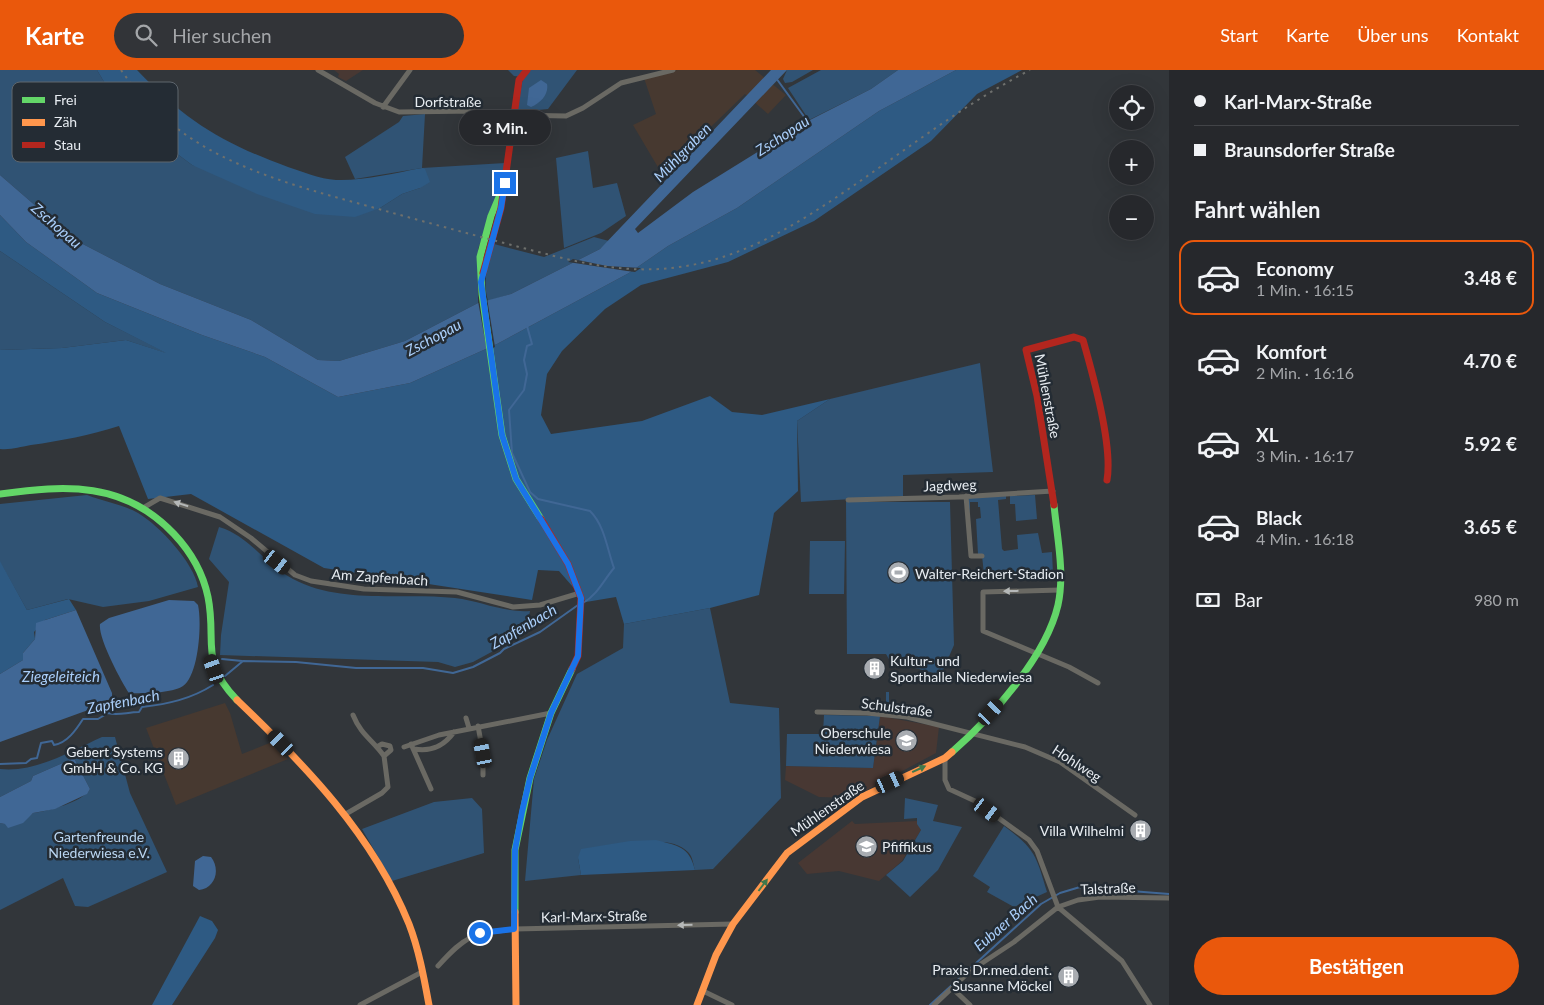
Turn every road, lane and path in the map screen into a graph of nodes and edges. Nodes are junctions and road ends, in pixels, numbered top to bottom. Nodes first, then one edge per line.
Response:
1 (318, 70) edge
2 (410, 70) edge
3 (526, 70) edge
4 (673, 70) edge
5 (383, 107) junction
6 (514, 115) junction
7 (1107, 480) dead end
8 (1053, 491) junction
9 (0, 494) edge
10 (966, 496) junction
11 (848, 500) dead end
12 (143, 508) junction
13 (982, 556) dead end
14 (1060, 590) junction
15 (581, 595) junction
16 (1036, 653) junction
17 (1098, 683) dead end
18 (817, 712) dead end
19 (551, 713) junction
20 (353, 715) dead end
21 (466, 718) dead end
22 (478, 726) junction
23 (469, 728) junction
24 (454, 732) junction
25 (972, 733) junction
26 (378, 747) junction
27 (404, 747) dead end
28 (412, 747) junction
29 (384, 756) junction
30 (945, 758) junction
31 (483, 775) dead end
32 (432, 790) dead end
33 (344, 815) junction
34 (1136, 816) dead end
35 (1169, 899) edge
36 (1056, 905) junction
37 (733, 924) junction
38 (514, 929) junction
39 (438, 966) dead end
40 (422, 972) junction
41 (952, 988) junction
42 (703, 991) junction
43 (360, 1005) edge
44 (429, 1005) edge
45 (516, 1005) edge
46 (697, 1005) edge
47 (732, 1005) edge
48 (934, 1005) edge
49 (970, 1005) edge
50 (1150, 1005) edge

1 - 5 street, Dorfstraße
2 - 5 street, Dorfstraße
3 - 6 street
4 - 6 street, Dorfstraße
5 - 6 street, Dorfstraße
6 - 15 street
7 - 8 street, Mühlenstraße
8 - 10 street, Jagdweg
8 - 14 street, Mühlenstraße
9 - 12 street
10 - 11 street, Jagdweg
10 - 13 street
15 -> 12 street, Am Zapfenbach
12 - 33 street
14 - 16 street, Mühlenstraße
14 -> 16 street
15 - 19 street
16 - 17 street
16 - 25 street, Mühlenstraße
18 - 25 street, Schulstraße
19 - 22 street
19 - 38 street
20 - 26 street
21 - 23 street
22 - 23 street
22 - 31 street
23 - 24 street
24 - 28 street
24 - 28 street
25 - 30 street, Mühlenstraße
25 - 34 street, Hohlweg
26 - 29 street
26 - 29 street
27 - 28 street
28 - 32 street
29 - 33 street
30 - 36 street
37 -> 30 street, Mühlenstraße
33 - 40 street
35 - 36 street, Talstraße
36 - 41 street, Talstraße
36 - 50 street
37 -> 38 street, Karl-Marx-Straße
37 - 42 street, Mühlenstraße
38 - 39 street, Karl-Marx-Straße
38 - 45 street
40 - 43 street
40 - 44 street
41 - 48 street, Talstraße
41 - 49 street
42 - 46 street, Mühlenstraße
42 - 47 street

